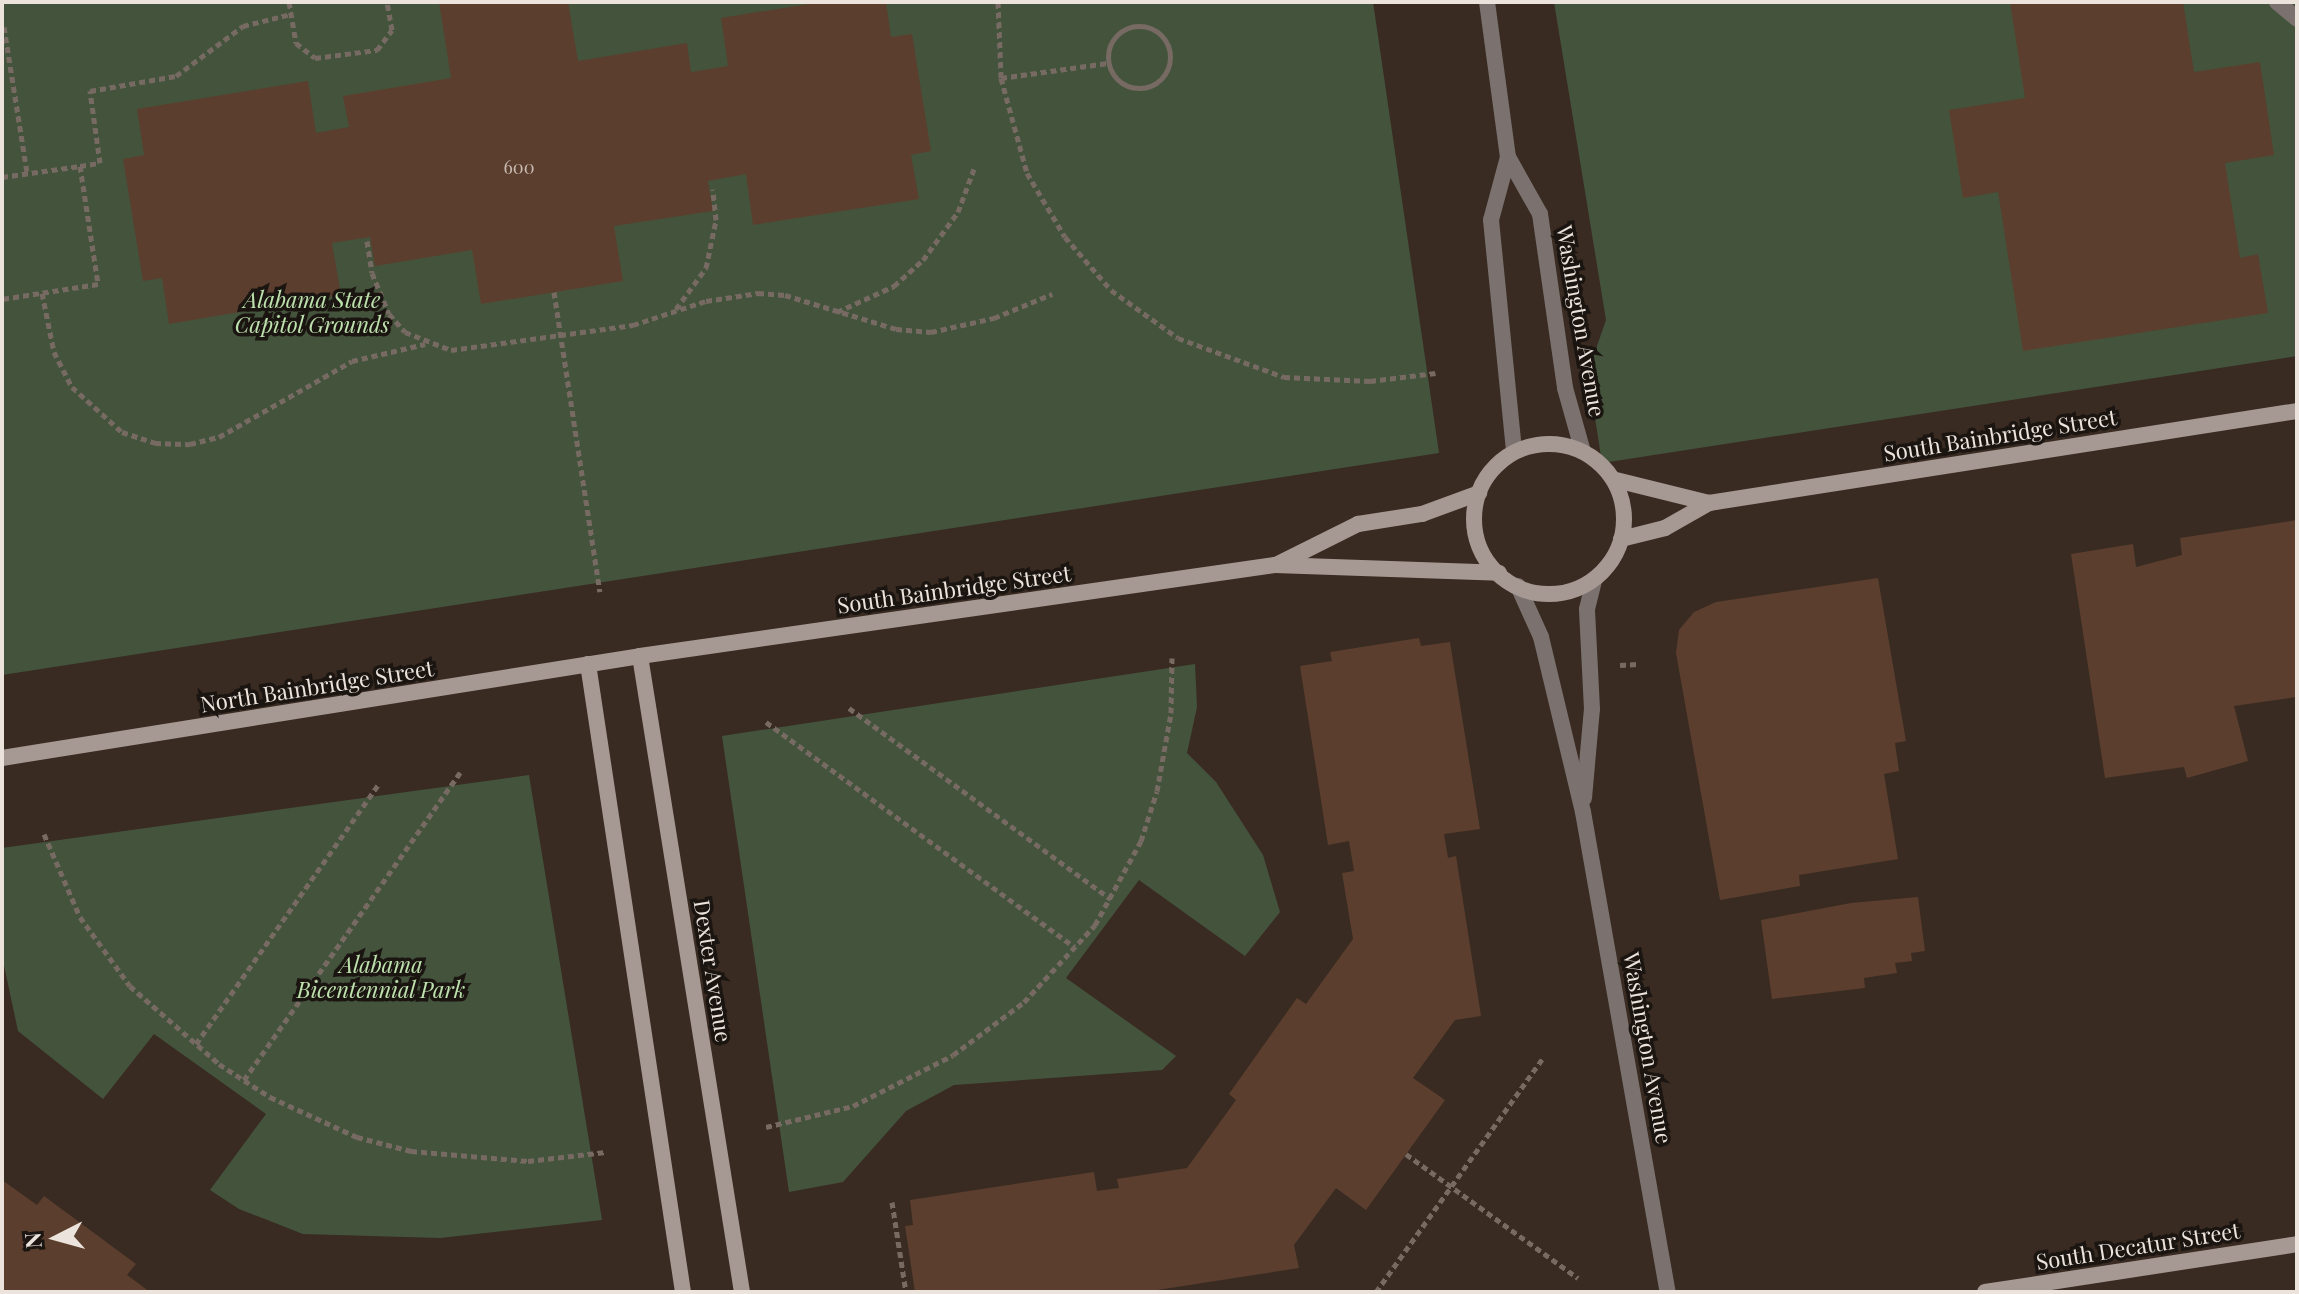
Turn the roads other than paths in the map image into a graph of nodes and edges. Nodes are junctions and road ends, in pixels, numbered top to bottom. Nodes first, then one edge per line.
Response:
1 (1487, 2) edge
2 (2277, 2) edge
3 (2297, 19) edge
4 (1508, 157) junction
5 (2297, 411) edge
6 (1514, 452) junction
7 (1583, 452) junction
8 (1616, 480) junction
9 (1479, 493) junction
10 (1709, 503) junction
11 (1621, 539) junction
12 (1275, 565) junction
13 (1499, 573) junction
14 (1594, 580) junction
15 (1518, 586) junction
16 (640, 656) junction
17 (588, 664) junction
18 (2, 758) edge
19 (1583, 812) junction
20 (2297, 1244) edge
21 (683, 1292) edge
22 (742, 1292) edge
23 (1668, 1292) edge
24 (1985, 1292) edge

1 - 4 street, Washington Avenue
2 - 3 street
4 - 6 street, Washington Avenue
4 - 7 street, Washington Avenue
5 - 10 street, South Bainbridge Street
6 - 7 street
6 - 9 street
7 - 8 street
8 - 10 street, South Bainbridge Street
8 - 11 street
9 - 12 street, South Bainbridge Street
9 - 13 street
10 - 11 street, South Bainbridge Street
11 - 14 street
12 - 13 street, South Bainbridge Street
12 - 16 street, South Bainbridge Street
13 - 15 street
14 - 15 street
14 - 19 street, Washington Avenue
15 - 19 street, Washington Avenue
16 - 17 street, North Bainbridge Street
16 - 22 street, Dexter Avenue
17 - 18 street, North Bainbridge Street
17 - 21 street
19 - 23 street, Washington Avenue
20 - 24 street, South Decatur Street

